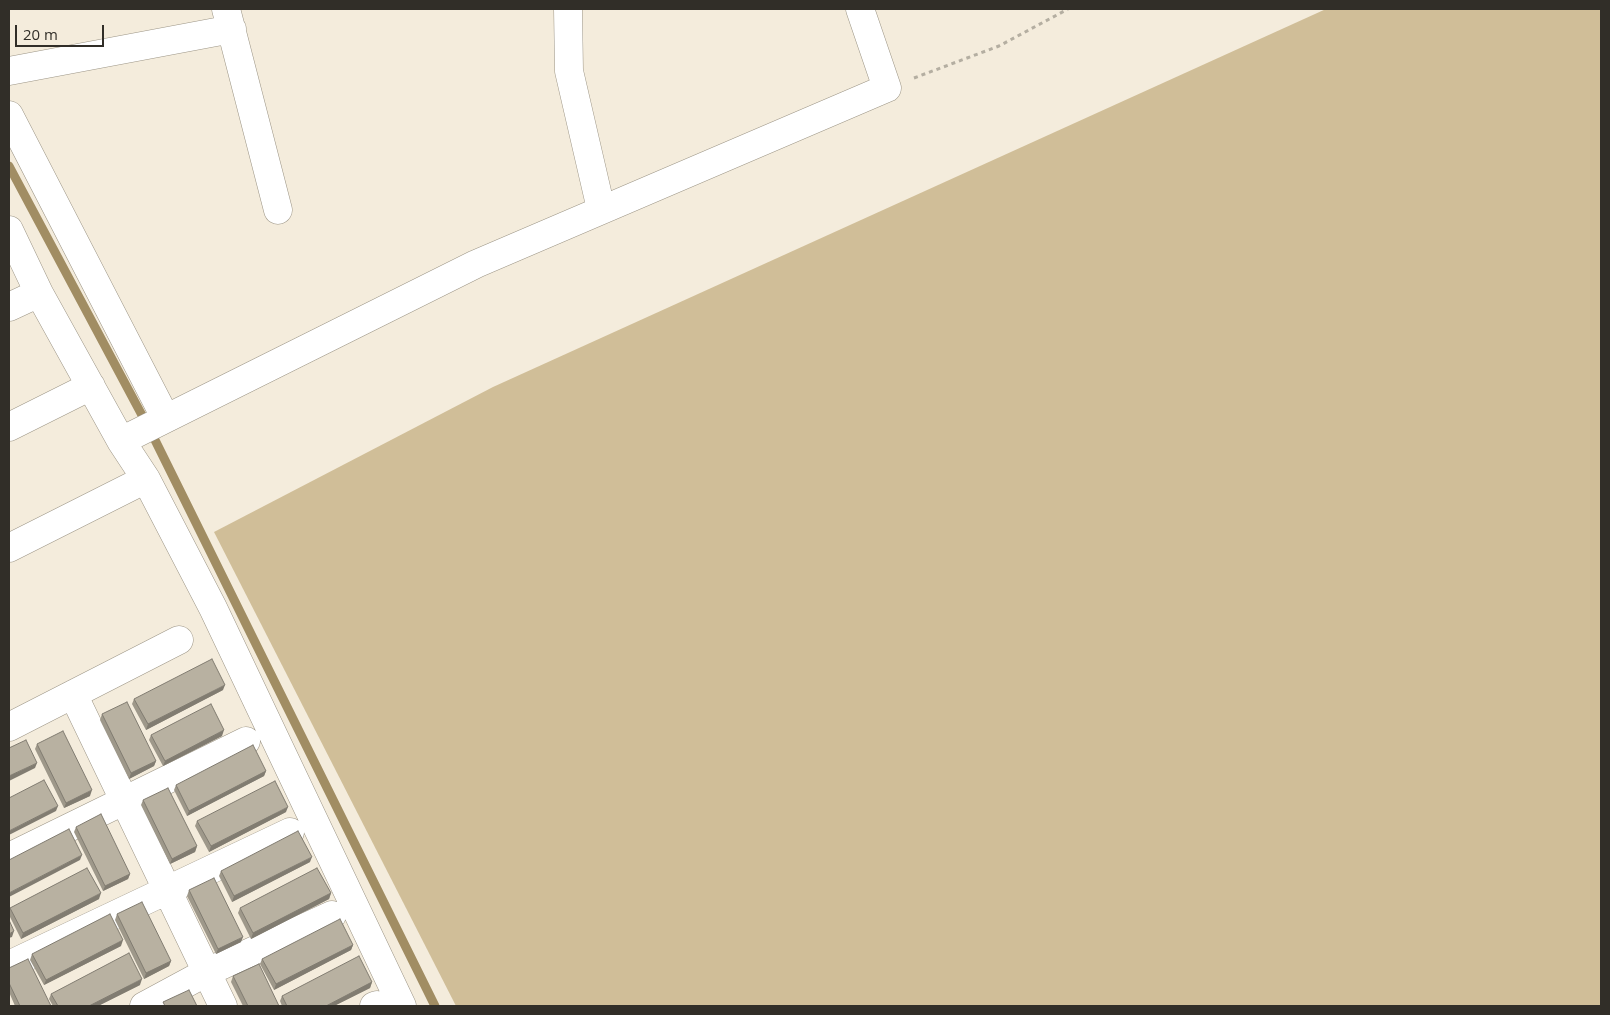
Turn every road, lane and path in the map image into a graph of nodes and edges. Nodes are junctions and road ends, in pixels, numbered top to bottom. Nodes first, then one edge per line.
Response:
1 (568, 9) edge
2 (860, 9) edge
3 (1068, 9) edge
4 (229, 19) edge
5 (9, 71) edge
6 (887, 88) junction
7 (9, 115) edge
8 (602, 209) junction
9 (278, 210) dead end
10 (9, 230) edge
11 (39, 294) junction
12 (9, 307) edge
13 (92, 386) junction
14 (166, 417) junction
15 (9, 427) edge
16 (121, 441) junction
17 (146, 479) junction
18 (9, 548) edge
19 (179, 640) dead end
20 (72, 694) junction
21 (9, 727) edge
22 (246, 741) dead end
23 (123, 799) junction
24 (290, 832) dead end
25 (9, 857) edge
26 (166, 889) junction
27 (332, 915) dead end
28 (9, 965) edge
29 (207, 972) junction
30 (144, 1006) edge
31 (223, 1006) edge
32 (384, 1006) edge

1 - 8 street
2 - 6 street
3 - 6 path
4 - 5 street
4 - 9 street
6 - 8 street
7 - 14 street
8 - 14 street
10 - 11 street
11 - 12 street
11 - 13 street
13 - 15 street
13 - 16 street
14 - 16 street
16 - 17 street
17 - 18 street
17 - 32 street
19 - 20 street
20 - 21 street
20 - 23 street
22 - 23 street
23 - 25 street
23 - 26 street
24 - 26 street
26 - 28 street
26 - 29 street
27 - 29 street
29 - 30 street
29 - 31 street

